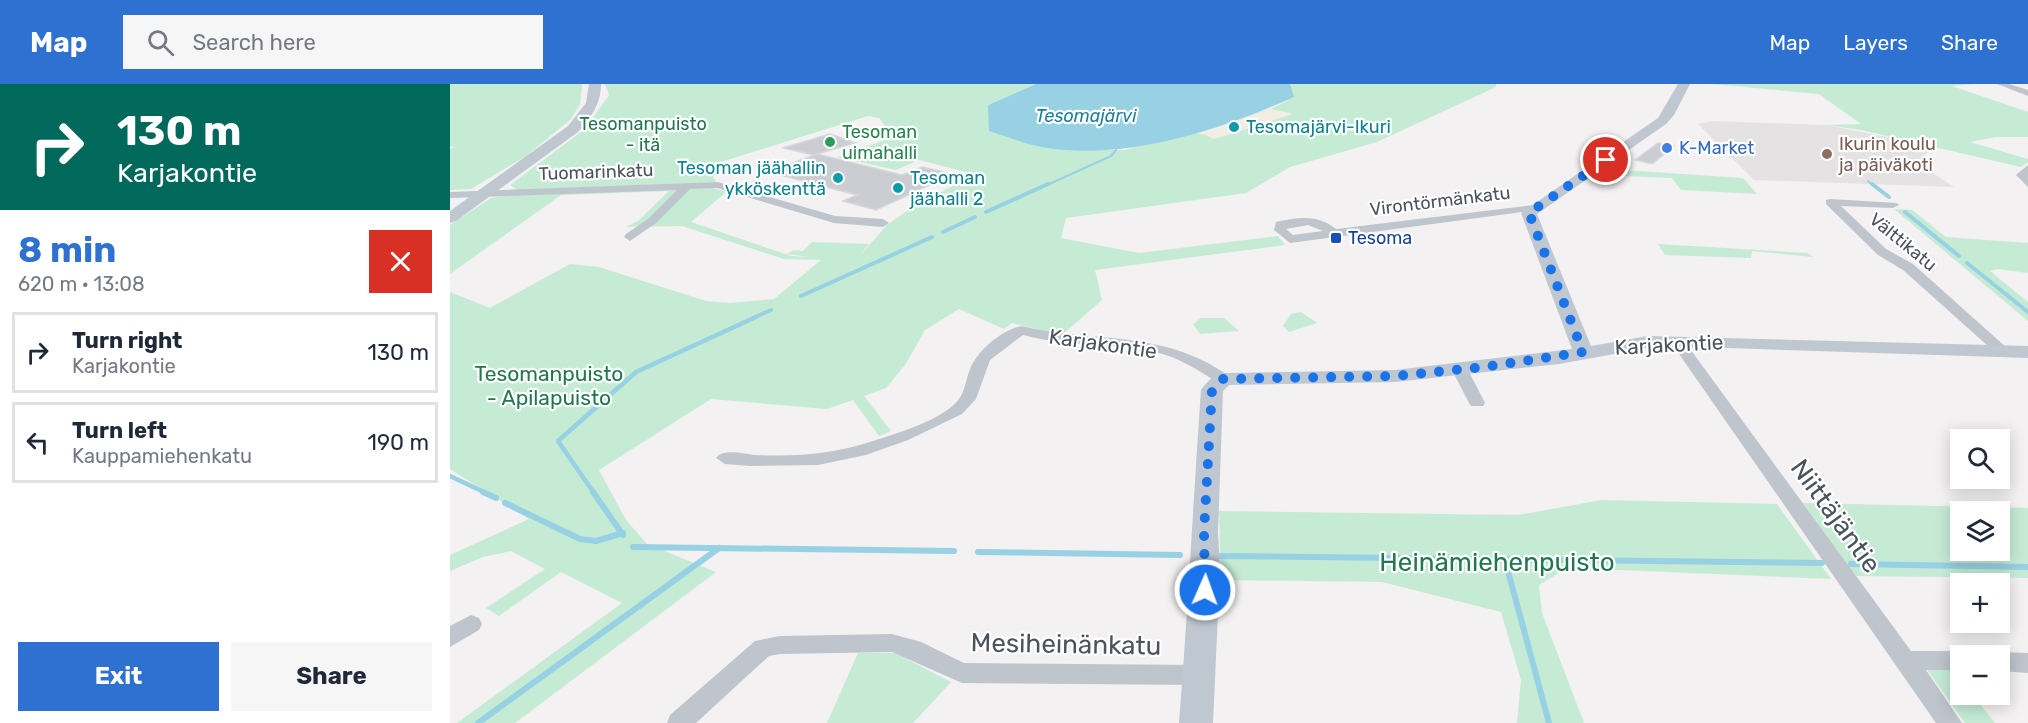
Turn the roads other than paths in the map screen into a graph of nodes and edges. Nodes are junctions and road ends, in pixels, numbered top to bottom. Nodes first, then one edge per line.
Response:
1 (595, 84) edge
2 (1684, 84) edge
3 (2001, 84) edge
4 (2028, 93) edge
5 (2028, 168) edge
6 (2028, 184) edge
7 (687, 186) junction
8 (485, 194) junction
9 (450, 195) edge
10 (1893, 205) dead end
11 (1534, 208) junction
12 (450, 218) edge
13 (883, 223) dead end
14 (1332, 232) dead end
15 (630, 237) dead end
16 (1677, 341) junction
17 (2002, 351) junction
18 (1583, 352) junction
19 (2028, 352) edge
20 (1460, 370) junction
21 (1223, 379) junction
22 (1477, 404) dead end
23 (725, 458) dead end
24 (471, 624) dead end
25 (450, 638) edge
26 (1906, 660) junction
27 (1950, 661) edge
28 (2010, 662) edge
29 (2028, 663) edge
30 (1200, 675) junction
31 (679, 723) edge
32 (1196, 723) edge
33 (1950, 723) edge

1 - 8 street
2 - 11 street, Virontörmänkatu
3 - 4 street
5 - 6 street
7 - 8 street, Tuomarinkatu
7 - 13 street, Tuomarinkatu
7 - 15 street
8 - 9 street, Tuomarinkatu
8 - 12 street
10 - 17 street, Välttikatu
11 - 14 street, Virontörmänkatu
11 - 18 street
16 - 17 street, Karjakontie
16 - 18 street, Karjakontie
16 - 26 street, Niittäjäntie
17 - 19 street, Karjakontie
18 - 20 street, Karjakontie
20 - 21 street, Karjakontie
20 - 22 street
21 - 23 street, Karjakontie
21 - 30 street
24 - 25 street
26 - 27 street
26 - 33 street, Niittäjäntie
28 - 29 street
30 - 31 street, Mesiheinänkatu
30 - 32 street

